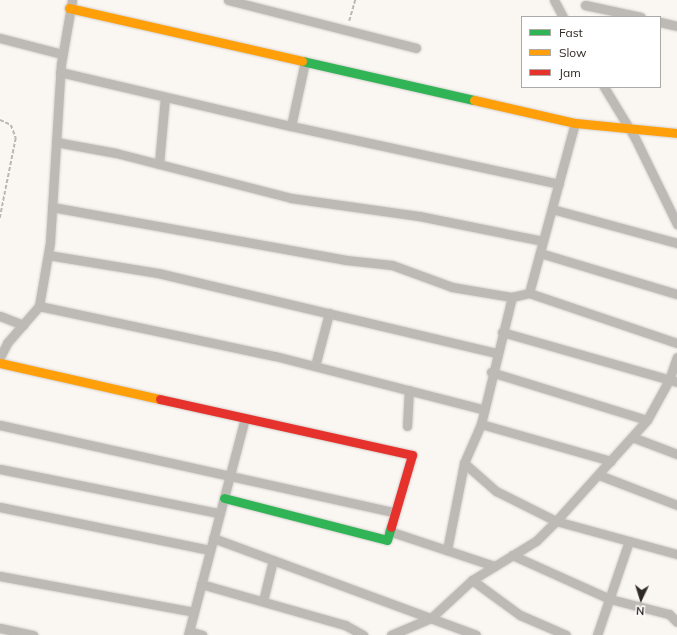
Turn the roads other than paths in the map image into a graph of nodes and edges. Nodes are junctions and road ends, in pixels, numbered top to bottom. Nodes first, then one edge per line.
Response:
1 (228, 0) edge
2 (554, 0) edge
3 (70, 4) edge
4 (585, 5) dead end
5 (562, 16) edge
6 (636, 16) edge
7 (661, 22) edge
8 (677, 25) edge
9 (0, 38) edge
10 (416, 48) dead end
11 (62, 54) junction
12 (305, 61) junction
13 (60, 72) junction
14 (605, 88) edge
15 (165, 97) junction
16 (575, 123) junction
17 (291, 126) junction
18 (630, 130) junction
19 (677, 134) edge
20 (56, 142) junction
21 (159, 164) junction
22 (559, 184) junction
23 (52, 207) junction
24 (552, 209) junction
25 (677, 224) edge
26 (543, 242) junction
27 (677, 244) edge
28 (540, 253) junction
29 (48, 255) junction
30 (529, 293) junction
31 (677, 294) edge
32 (512, 297) junction
33 (39, 306) junction
34 (329, 313) junction
35 (0, 316) edge
36 (23, 325) junction
37 (502, 332) junction
38 (677, 343) edge
39 (496, 353) junction
40 (0, 357) edge
41 (677, 357) edge
42 (0, 363) edge
43 (316, 366) junction
44 (492, 372) junction
45 (673, 381) edge
46 (409, 390) junction
47 (482, 409) junction
48 (245, 418) junction
49 (647, 420) junction
50 (480, 424) junction
51 (0, 425) edge
52 (407, 426) dead end
53 (632, 437) junction
54 (677, 454) edge
55 (611, 460) junction
56 (464, 463) junction
57 (0, 469) edge
58 (599, 474) junction
59 (230, 476) junction
60 (224, 498) junction
61 (677, 504) edge
62 (0, 507) edge
63 (394, 512) junction
64 (220, 513) junction
65 (556, 521) junction
66 (389, 531) junction
67 (213, 538) junction
68 (629, 541) junction
69 (210, 550) junction
70 (447, 550) junction
71 (677, 554) edge
72 (512, 555) junction
73 (273, 560) junction
74 (494, 566) junction
75 (0, 576) edge
76 (472, 580) junction
77 (201, 584) junction
78 (610, 599) junction
79 (263, 601) junction
80 (194, 612) junction
81 (431, 618) junction
82 (677, 622) edge
83 (0, 628) edge
84 (189, 633) edge
85 (33, 635) edge
86 (202, 635) edge
87 (363, 635) edge
88 (391, 635) edge
89 (476, 635) edge
90 (566, 635) edge
91 (597, 635) edge

1 - 10 street
2 - 5 street
3 - 11 street
3 - 12 street
4 - 6 street
7 - 8 street
9 - 11 street
11 - 13 street
12 - 16 street
12 - 17 street
13 - 15 street
13 - 20 street
14 - 18 street
15 - 17 street
15 - 21 street
16 - 18 street
16 - 22 street
17 - 22 street
18 - 19 street
18 - 25 street
20 - 21 street
20 - 23 street
21 - 26 street
22 - 24 street
23 - 29 street
23 - 32 street
24 - 26 street
24 - 27 street
26 - 28 street
28 - 30 street
28 - 31 street
29 - 33 street
29 - 34 street
30 - 32 street
30 - 38 street
32 - 37 street
33 - 36 street
33 - 43 street
34 - 39 street
34 - 43 street
35 - 36 street
36 - 40 street
37 - 39 street
37 - 45 street
39 - 44 street
41 - 45 street
42 - 48 street
43 - 46 street
44 - 47 street
44 - 49 street
45 - 49 street
46 - 47 street
46 - 52 street
47 - 50 street
48 - 59 street
48 - 63 street
49 - 53 street
50 - 55 street
50 - 56 street
51 - 59 street
53 - 54 street
53 - 55 street
55 - 58 street
56 - 65 street
56 - 70 street
57 - 64 street
58 - 61 street
58 - 65 street
59 - 60 street
59 - 63 street
60 - 64 street
60 - 66 street
62 - 69 street
63 - 66 street
64 - 67 street
65 - 68 street
65 - 72 street
66 - 70 street
67 - 69 street
67 - 73 street
68 - 71 street
68 - 78 street
69 - 77 street
70 - 74 street
72 - 74 street
72 - 78 street
73 - 79 street
73 - 81 street
74 - 76 street
75 - 80 street
76 - 81 street
76 - 90 street
77 - 79 street
77 - 80 street
78 - 82 street
78 - 91 street
79 - 87 street
80 - 84 street
81 - 88 street
81 - 89 street
83 - 85 street
84 - 86 street

